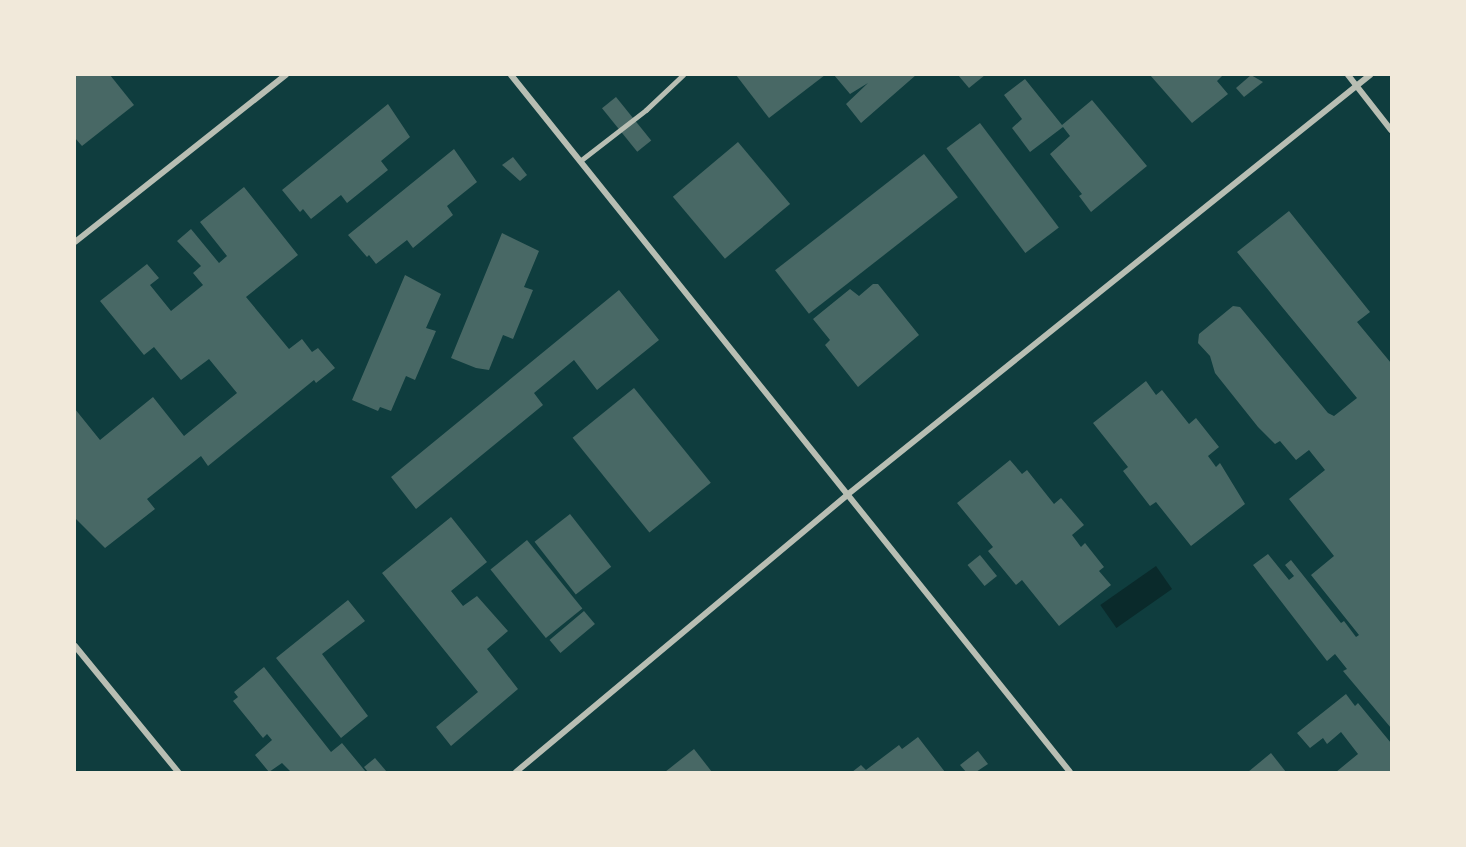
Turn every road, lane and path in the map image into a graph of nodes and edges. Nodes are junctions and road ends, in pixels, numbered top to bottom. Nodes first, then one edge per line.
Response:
1 (286, 75) edge
2 (511, 75) edge
3 (683, 75) edge
4 (1348, 75) edge
5 (1370, 75) edge
6 (1357, 86) junction
7 (1391, 130) edge
8 (580, 161) junction
9 (75, 242) edge
10 (847, 495) junction
11 (75, 646) edge
12 (178, 772) edge
13 (516, 772) edge
14 (1070, 772) edge

1 - 9 street
2 - 8 street
3 - 8 lane
4 - 6 street
5 - 6 street
6 - 7 street
6 - 10 street
8 - 10 street
10 - 13 street
10 - 14 street
11 - 12 street

